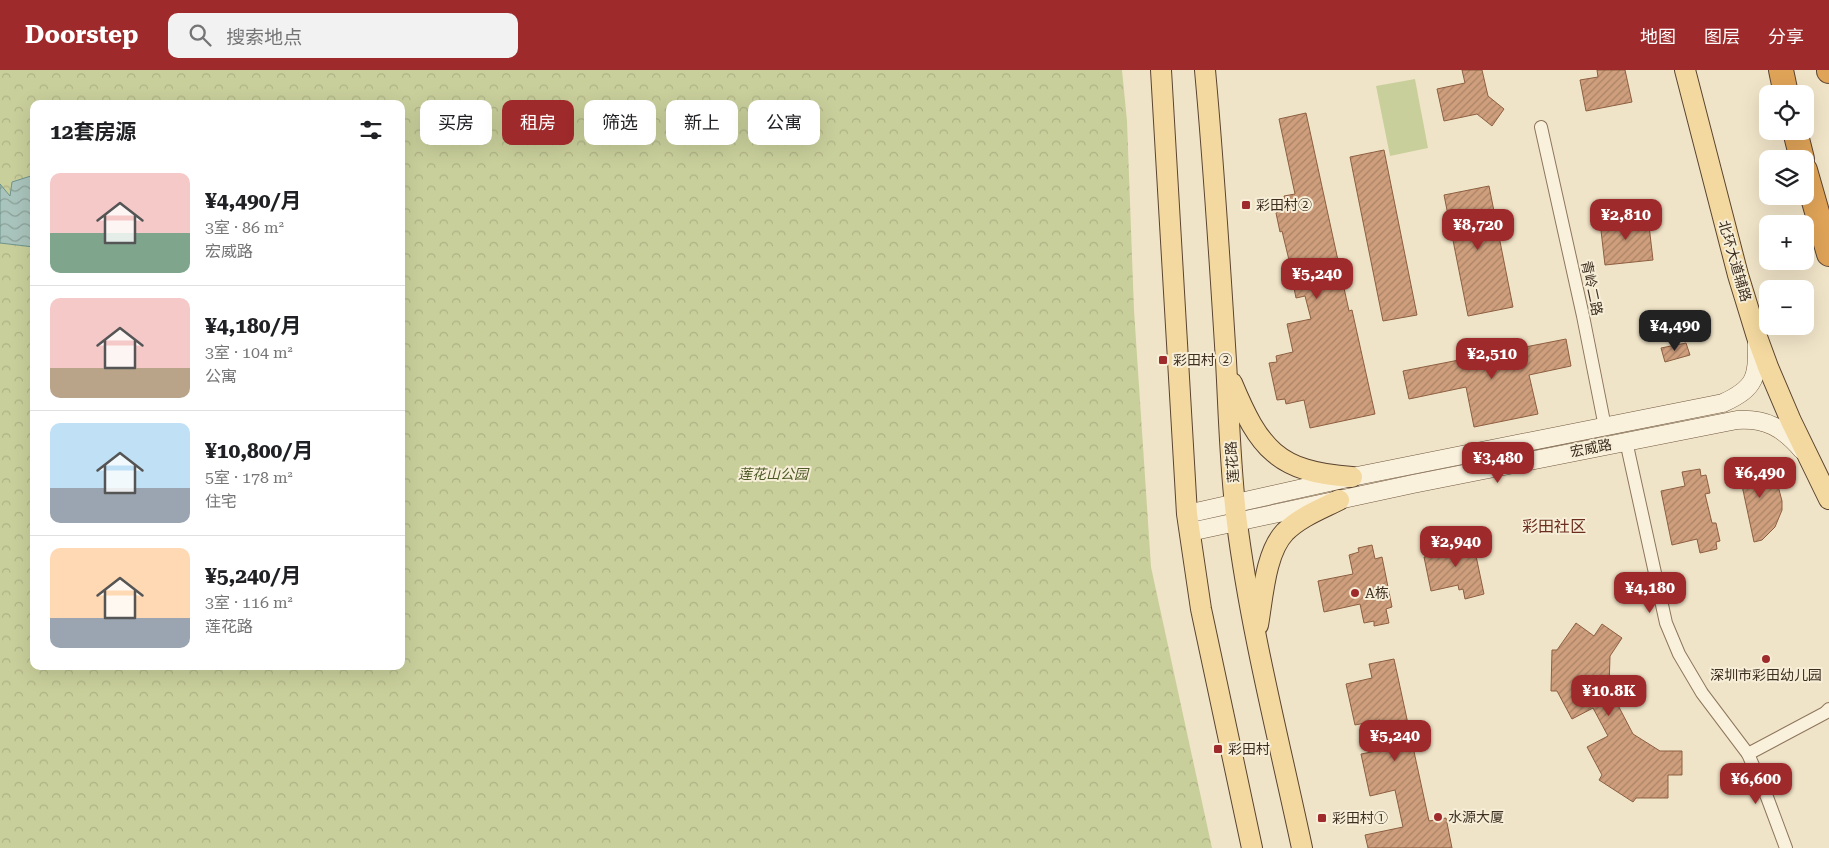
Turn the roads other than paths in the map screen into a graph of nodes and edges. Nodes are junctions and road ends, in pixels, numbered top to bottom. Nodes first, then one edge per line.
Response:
1 (1160, 70) edge
2 (1206, 70) edge
3 (1685, 70) edge
4 (1781, 70) edge
5 (1784, 85) edge
6 (1541, 127) dead end
7 (1814, 202) edge
8 (1829, 254) edge
9 (1757, 338) junction
10 (1226, 368) junction
11 (1605, 427) junction
12 (1626, 441) junction
13 (1807, 455) junction
14 (1352, 477) junction
15 (1829, 499) edge
16 (1339, 500) junction
17 (1236, 513) junction
18 (1188, 523) junction
19 (1256, 634) junction
20 (1829, 709) edge
21 (1748, 754) junction
22 (1252, 848) edge
23 (1302, 848) edge
24 (1786, 848) edge

1 - 18 main road
2 - 10 main road, 莲花路
3 - 9 main road, 北环大道辅路
4 - 5 highway
6 - 11 street, 青岭二路
7 - 8 highway
9 - 11 street, 宏威路
9 - 13 main road, 北环大道辅路
10 - 14 main road
10 - 17 main road, 莲花路
11 - 14 street, 宏威路
12 - 13 street, 宏威路
12 - 16 street, 宏威路
12 - 21 street
13 - 15 main road, 北环大道辅路
14 - 17 street, 宏威路
16 - 17 street, 宏威路
16 - 19 main road
17 - 18 street, 宏威路
17 - 19 main road, 莲花路
18 - 22 main road
19 - 23 main road, 莲花路
20 - 21 street
21 - 24 street

